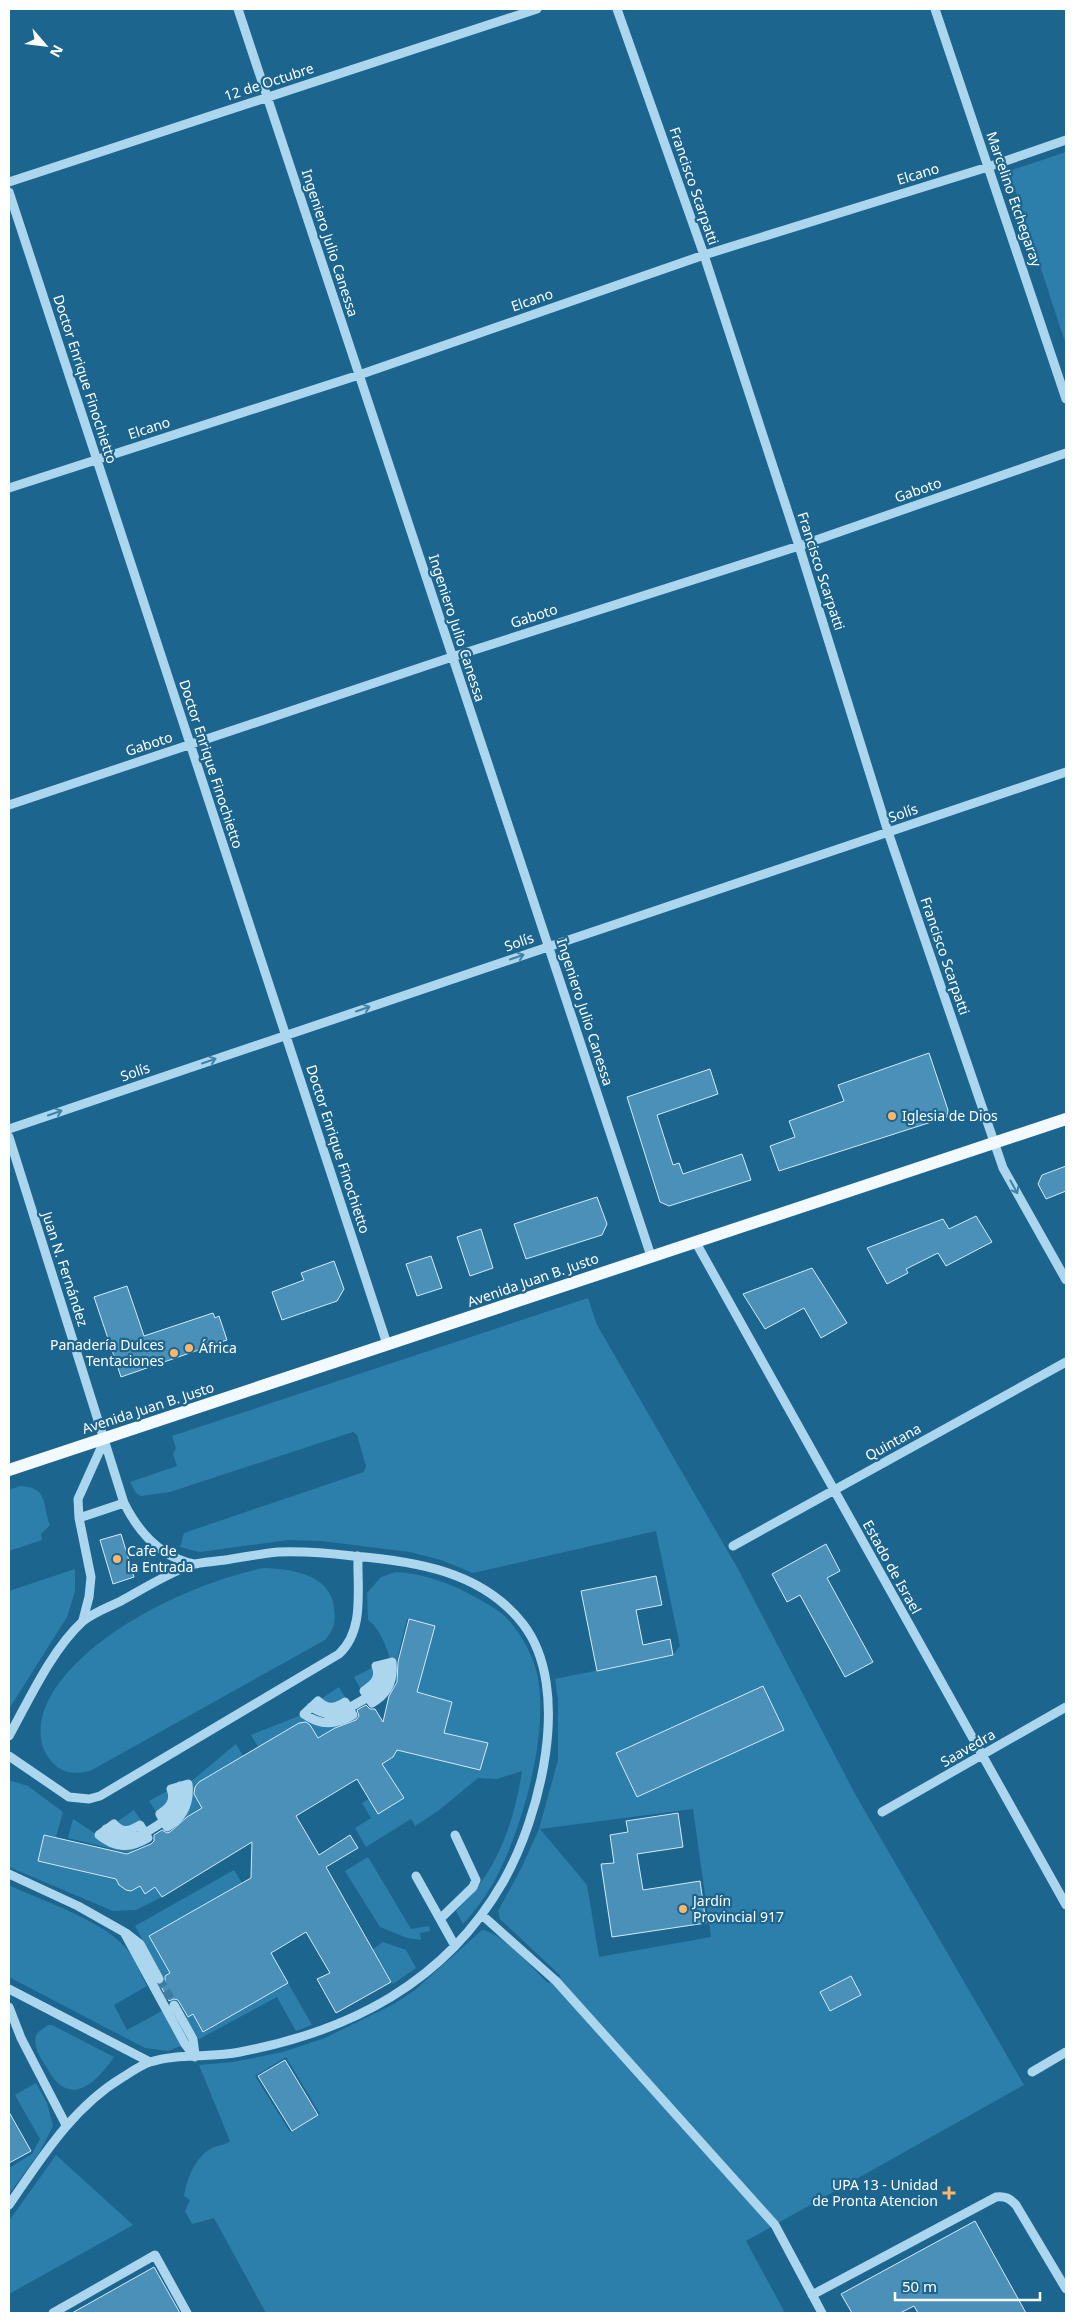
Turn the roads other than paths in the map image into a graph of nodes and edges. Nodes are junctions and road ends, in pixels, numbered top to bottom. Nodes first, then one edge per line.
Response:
1 (238, 9) edge
2 (537, 9) edge
3 (617, 9) edge
4 (935, 9) edge
5 (267, 97) junction
6 (1066, 140) edge
7 (988, 167) junction
8 (9, 182) edge
9 (9, 192) edge
10 (704, 254) junction
11 (359, 375) junction
12 (1066, 399) edge
13 (1066, 452) edge
14 (96, 459) junction
15 (9, 488) edge
16 (799, 546) junction
17 (452, 657) junction
18 (190, 745) junction
19 (1066, 772) edge
20 (9, 805) edge
21 (888, 832) junction
22 (548, 947) junction
23 (286, 1036) junction
24 (1066, 1119) edge
25 (9, 1129) edge
26 (9, 1137) edge
27 (994, 1142) junction
28 (695, 1241) junction
29 (651, 1256) junction
30 (1066, 1280) edge
31 (388, 1344) junction
32 (1066, 1362) edge
33 (105, 1438) junction
34 (9, 1470) edge
35 (833, 1491) junction
36 (124, 1504) junction
37 (79, 1518) junction
38 (733, 1546) dead end
39 (358, 1556) junction
40 (194, 1564) junction
41 (83, 1620) junction
42 (384, 1664) junction
43 (349, 1708) junction
44 (1066, 1708) edge
45 (9, 1736) edge
46 (9, 1756) edge
47 (982, 1756) junction
48 (882, 1812) dead end
49 (164, 1821) junction
50 (106, 1830) junction
51 (455, 1835) dead end
52 (9, 1874) edge
53 (416, 1876) dead end
54 (1066, 1905) edge
55 (482, 1915) junction
56 (440, 1919) junction
57 (124, 1932) junction
58 (455, 1946) junction
59 (160, 1979) tunnel mouth
60 (9, 1989) edge
61 (174, 2005) tunnel mouth
62 (9, 2007) edge
63 (1066, 2052) edge
64 (196, 2057) junction
65 (150, 2062) junction
66 (1032, 2072) dead end
67 (66, 2125) junction
68 (9, 2204) edge
69 (1066, 2289) edge
70 (812, 2295) junction
71 (53, 2313) edge
72 (187, 2313) edge
73 (822, 2313) edge

1 - 5 street, Ingeniero Julio Canessa
2 - 5 street, 12 de Octubre
3 - 10 street, Francisco Scarpatti
4 - 7 street, Marcelino Etchegaray
5 - 8 street, 12 de Octubre
5 - 11 street, Ingeniero Julio Canessa
6 - 7 street, Elcano
7 - 10 street, Elcano
7 - 12 street, Marcelino Etchegaray
9 - 14 street, Doctor Enrique Finochietto
10 - 11 street, Elcano
10 - 16 street, Francisco Scarpatti
11 - 14 street, Elcano
11 - 17 street, Ingeniero Julio Canessa
13 - 16 street, Gaboto
14 - 15 street, Elcano
14 - 18 street, Doctor Enrique Finochietto
16 - 17 street, Gaboto
16 - 21 street, Francisco Scarpatti
17 - 18 street, Gaboto
17 - 22 street, Ingeniero Julio Canessa
18 - 20 street, Gaboto
18 - 23 street, Doctor Enrique Finochietto
19 - 21 street, Solís
21 - 22 street, Solís
21 - 27 street, Francisco Scarpatti
23 -> 22 street, Solís
22 - 29 street, Ingeniero Julio Canessa
25 -> 23 street, Solís
23 - 31 street, Doctor Enrique Finochietto
24 - 27 main road, Avenida Juan B. Justo
26 - 33 street, Juan N. Fernández
27 - 28 main road, Avenida Juan B. Justo
27 -> 30 street, Francisco Scarpatti
28 - 29 main road, Avenida Juan B. Justo
28 - 35 street, Estado de Israel
29 - 31 main road, Avenida Juan B. Justo
31 - 33 main road, Avenida Juan B. Justo
32 - 35 street, Quintana
33 - 34 main road, Avenida Juan B. Justo
33 - 36 street, Juan N. Fernández
33 - 37 street
35 - 38 street, Quintana
35 - 47 street, Estado de Israel
36 - 37 street
36 - 40 street, Juan N. Fernández
37 - 41 street
39 - 40 street
39 - 46 street
39 - 55 street
40 - 41 street
41 - 45 street
42 - 42 street
42 - 43 street, bridge
43 - 43 street
44 - 47 street, Saavedra
47 - 48 street, Saavedra
47 - 54 street, Estado de Israel
49 - 49 street
49 - 50 street
50 - 50 street
51 - 56 street
52 - 57 street
53 - 56 street
55 - 58 street
55 - 70 street
56 - 58 street
57 - 59 street
57 - 64 street
58 - 64 street
60 - 65 street
61 - 64 street
62 - 67 street
63 - 66 street
64 - 65 street
65 - 67 street
67 - 68 street
69 - 70 street
70 - 73 street
71 - 72 street

